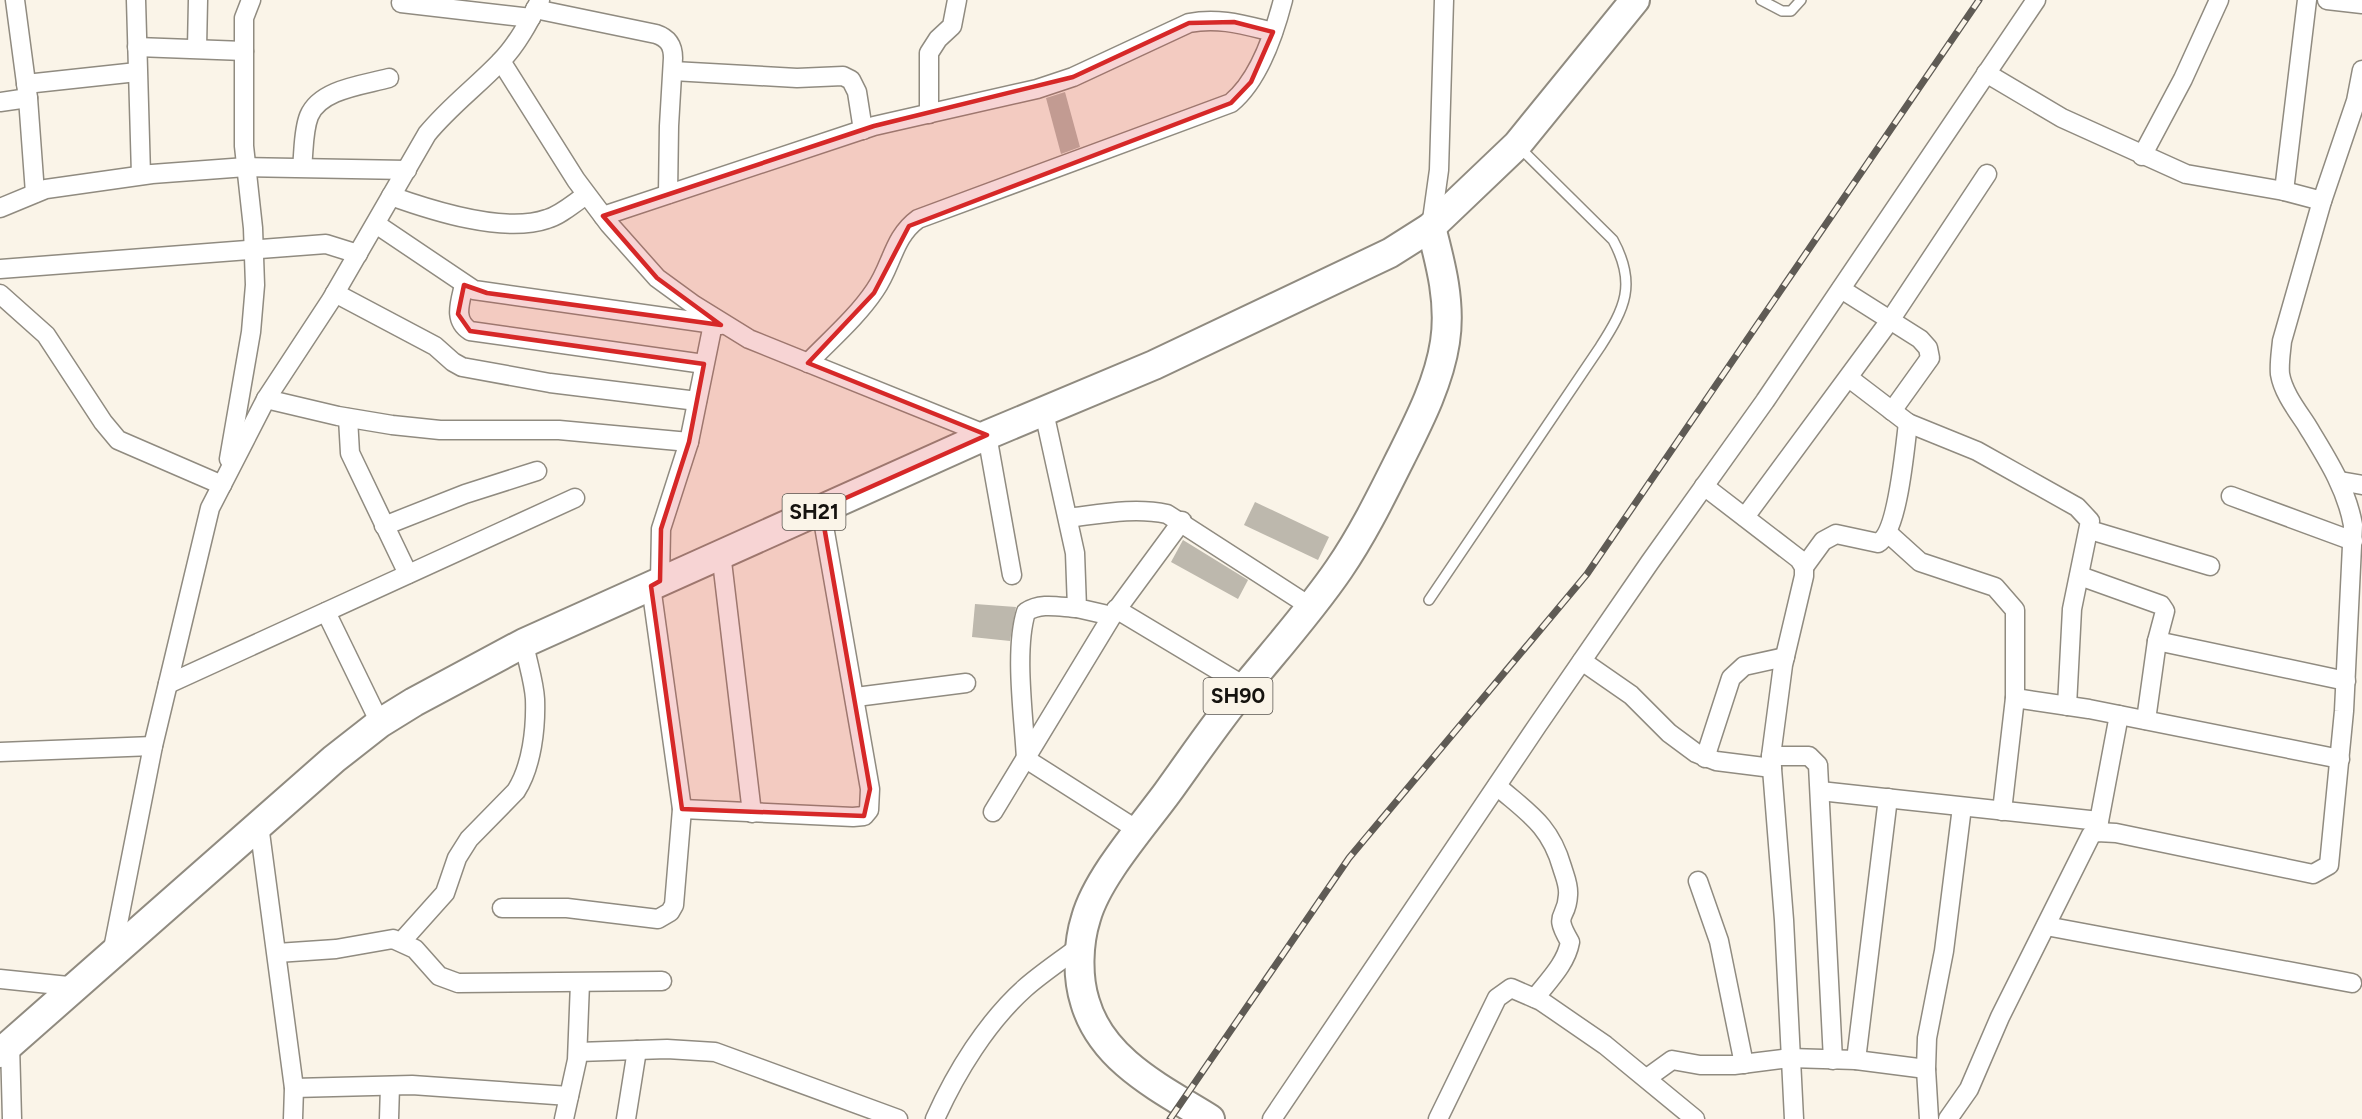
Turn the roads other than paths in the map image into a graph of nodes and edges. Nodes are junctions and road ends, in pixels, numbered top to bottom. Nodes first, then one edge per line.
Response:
1 (15, 0) edge
2 (136, 0) edge
3 (198, 0) edge
4 (957, 0) edge
5 (1282, 0) edge
6 (1444, 0) edge
7 (1635, 0) edge
8 (1761, 0) edge
9 (1802, 0) edge
10 (2036, 0) edge
11 (2219, 0) edge
12 (2307, 0) edge
13 (2327, 0) edge
14 (247, 3) edge
15 (401, 3) dead end
16 (2362, 4) edge
17 (535, 9) edge
18 (1272, 33) junction
19 (136, 47) junction
20 (197, 48) junction
21 (244, 51) junction
22 (501, 61) junction
23 (2362, 70) edge
24 (673, 71) junction
25 (137, 72) junction
26 (1986, 73) junction
27 (388, 78) dead end
28 (27, 91) junction
29 (0, 102) edge
30 (929, 114) junction
31 (863, 130) junction
32 (1517, 145) junction
33 (2142, 156) junction
34 (302, 167) junction
35 (246, 168) junction
36 (406, 170) junction
37 (1987, 174) dead end
38 (141, 175) junction
39 (2284, 191) junction
40 (36, 193) junction
41 (669, 194) junction
42 (586, 195) junction
43 (392, 196) junction
44 (2322, 201) junction
45 (0, 208) edge
46 (603, 216) junction
47 (376, 224) junction
48 (1431, 227) junction
49 (254, 249) junction
50 (357, 254) junction
51 (0, 269) edge
52 (464, 285) junction
53 (1841, 289) junction
54 (335, 293) junction
55 (0, 294) edge
56 (1891, 319) junction
57 (721, 325) junction
58 (808, 363) junction
59 (704, 364) junction
60 (1849, 378) junction
61 (266, 399) junction
62 (697, 400) junction
63 (1892, 411) junction
64 (1044, 412) junction
65 (348, 418) junction
66 (1908, 423) junction
67 (987, 435) junction
68 (689, 442) junction
69 (537, 471) dead end
70 (224, 481) junction
71 (2340, 481) junction
72 (2362, 485) edge
73 (1704, 486) junction
74 (2231, 496) dead end
75 (575, 498) dead end
76 (821, 509) junction
77 (1745, 517) junction
78 (1068, 518) junction
79 (1182, 521) junction
80 (384, 525) junction
81 (2090, 530) junction
82 (1888, 534) junction
83 (2353, 541) junction
84 (721, 553) junction
85 (2210, 566) dead end
86 (2357, 566) edge
87 (1804, 567) junction
88 (408, 574) junction
89 (1012, 574) dead end
90 (2080, 576) junction
91 (655, 583) junction
92 (1429, 600) dead end
93 (1311, 607) junction
94 (1077, 608) junction
95 (326, 612) junction
96 (1114, 612) junction
97 (2157, 641) junction
98 (524, 643) junction
99 (1785, 657) junction
100 (1582, 661) junction
101 (2346, 681) junction
102 (966, 683) dead end
103 (168, 684) junction
104 (1246, 687) junction
105 (856, 697) junction
106 (2015, 698) junction
107 (2067, 706) junction
108 (2119, 715) junction
109 (2146, 720) junction
110 (380, 723) junction
111 (153, 746) junction
112 (0, 752) edge
113 (1705, 758) junction
114 (1026, 759) junction
115 (2340, 759) junction
116 (1771, 762) junction
117 (1497, 786) junction
118 (1820, 791) junction
119 (1888, 798) junction
120 (1962, 807) junction
121 (682, 809) junction
122 (2002, 811) junction
123 (993, 812) dead end
124 (752, 813) junction
125 (259, 825) junction
126 (2098, 827) junction
127 (1139, 831) junction
128 (1698, 881) dead end
129 (502, 908) dead end
130 (2046, 926) junction
131 (402, 941) junction
132 (1080, 946) junction
133 (277, 953) junction
134 (111, 956) junction
135 (0, 979) edge
136 (662, 981) dead end
137 (580, 983) junction
138 (2352, 983) dead end
139 (78, 987) junction
140 (1535, 998) junction
141 (5, 1049) edge
142 (638, 1050) junction
143 (578, 1052) junction
144 (1790, 1058) junction
145 (1833, 1060) junction
146 (1856, 1060) junction
147 (1744, 1064) junction
148 (1926, 1069) junction
149 (1647, 1078) junction
150 (390, 1086) junction
151 (294, 1088) junction
152 (569, 1096) junction
153 (12, 1119) edge
154 (293, 1119) edge
155 (389, 1119) edge
156 (564, 1119) edge
157 (626, 1119) edge
158 (898, 1119) edge
159 (935, 1119) edge
160 (1210, 1119) edge
161 (1272, 1119) edge
162 (1438, 1119) edge
163 (1695, 1119) edge
164 (1794, 1119) edge
165 (1929, 1119) edge
166 (1948, 1119) edge

1 - 28 street
2 - 19 street
3 - 20 street
4 - 30 street
5 - 18 street
6 - 48 street
7 - 32 main road, SH21
8 - 9 lane
10 - 26 street
11 - 33 street
12 - 39 street
13 - 16 street
14 - 21 street
15 - 17 street
17 - 22 street
17 - 24 street
18 - 30 street
18 - 58 street
19 - 20 street
19 - 25 street
20 - 21 street
21 - 35 street
22 - 36 street
22 - 42 street
23 - 44 street
24 - 31 street
24 - 41 street
25 - 28 street
25 - 38 street
26 - 33 street
26 - 53 street
27 - 34 street
28 - 29 street
28 - 40 street
30 - 31 street
31 - 41 street
32 - 48 main road, SH21
32 - 92 lane
33 - 39 street
34 - 35 street
34 - 36 street
35 - 38 street
35 - 49 street
36 - 43 street
37 - 56 street
38 - 40 street
39 - 44 street
40 - 45 street
41 - 46 street
42 - 43 street
42 - 46 street
43 - 47 street
44 - 71 street
46 - 57 street
47 - 50 street
47 - 52 street
48 - 64 main road, SH21
48 - 93 main road, SH90
49 - 50 street
49 - 51 street
49 - 70 street
50 - 54 street
52 - 57 street
52 - 59 street
53 - 56 street
53 - 73 street
54 - 61 street
54 - 62 street
55 - 70 street
56 - 60 street
56 - 63 street
57 - 58 street
57 - 59 street
58 - 67 street
59 - 62 street
60 - 63 street
60 - 77 street
61 - 65 street
61 - 70 street
62 - 68 street
63 - 66 street
64 - 67 main road, SH21
64 - 78 street
65 - 68 street
65 - 80 street
66 - 81 street
66 - 82 street
67 - 76 main road, SH21
67 - 89 street
68 - 91 street
69 - 80 street
70 - 103 street
71 - 72 street
71 - 83 street
73 - 77 street
73 - 100 street
74 - 83 street
75 - 88 street
76 - 84 main road, SH21
76 - 105 street
77 - 87 street
78 - 79 street
78 - 94 street
79 - 93 street
79 - 96 street
80 - 88 street
81 - 85 street
81 - 90 street
82 - 87 street
82 - 106 street
83 - 86 street
84 - 91 main road, SH21
84 - 124 street
86 - 101 street
87 - 99 street
88 - 95 street
90 - 97 street
90 - 107 street
91 - 98 main road, SH21
91 - 121 street
93 - 104 main road, SH90
94 - 96 street
94 - 114 street
95 - 103 street
95 - 110 street
96 - 104 street
96 - 114 street
97 - 101 street
97 - 109 street
98 - 110 main road, SH21
98 - 131 street
99 - 113 street
99 - 116 street
100 - 113 street
100 - 117 street
101 - 115 street
102 - 105 street
103 - 111 street
104 - 127 main road, SH90
105 - 124 street
106 - 107 street
106 - 122 street
107 - 108 street
108 - 109 street
108 - 126 street
109 - 115 street
110 - 125 main road, SH21
111 - 112 street
111 - 134 street
113 - 116 street
114 - 123 street
114 - 127 street
115 - 126 street
116 - 118 street
116 - 144 street
117 - 140 street
117 - 161 street
118 - 119 street
118 - 145 street
119 - 120 street
119 - 146 street
120 - 122 street
120 - 148 street
121 - 124 street
121 - 129 street
122 - 126 street
125 - 133 street
125 - 134 main road, SH21
126 - 130 street
127 - 132 main road, SH90
128 - 147 street
130 - 138 street
130 - 166 street
131 - 133 street
131 - 137 street
132 - 159 street
132 - 160 main road, SH90
133 - 151 street
134 - 139 main road, SH21
135 - 139 street
136 - 137 street
137 - 143 street
139 - 141 main road, SH21
140 - 149 street
140 - 162 street
141 - 153 street
142 - 143 street
142 - 157 street
142 - 158 street
143 - 152 street
144 - 145 street
144 - 147 street
144 - 164 street
145 - 146 street
146 - 148 street
147 - 149 street
148 - 165 street
149 - 163 street
150 - 151 street
150 - 152 street
150 - 155 street
151 - 154 street
152 - 156 street

